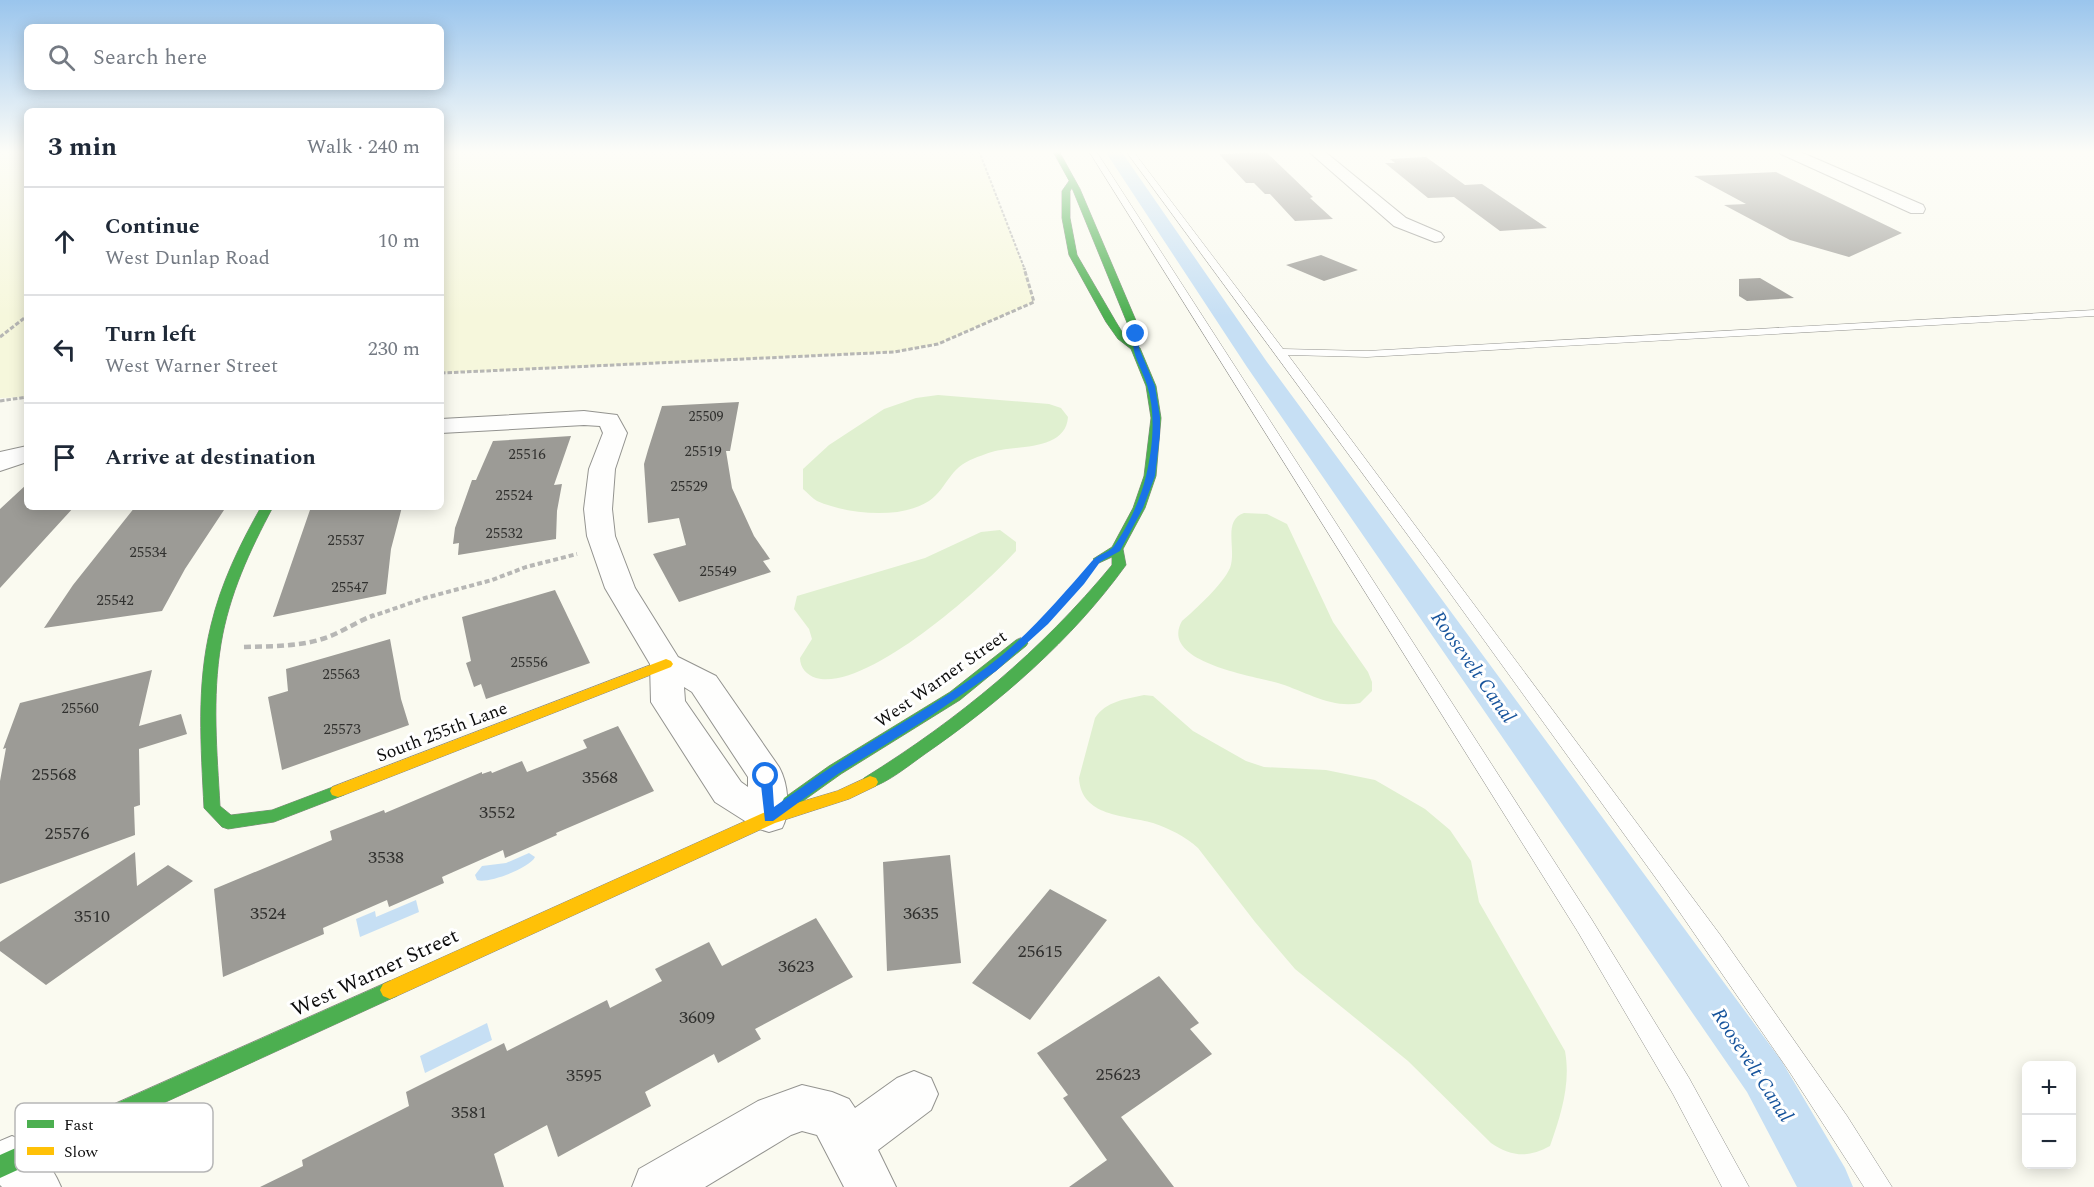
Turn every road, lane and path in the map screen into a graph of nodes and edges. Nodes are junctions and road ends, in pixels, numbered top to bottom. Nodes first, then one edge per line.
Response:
1 (1000, 206) edge
2 (1065, 206) edge
3 (1083, 206) edge
4 (1127, 206) edge
5 (1171, 206) edge
6 (1381, 206) edge
7 (1911, 206) edge
8 (1917, 209) dead end
9 (1435, 237) dead end
10 (2094, 313) edge
11 (24, 318) edge
12 (0, 337) edge
13 (1135, 348) junction
14 (1282, 352) junction
15 (444, 373) edge
16 (24, 398) edge
17 (0, 401) edge
18 (444, 426) edge
19 (265, 510) edge
20 (1117, 549) junction
21 (584, 552) dead end
22 (1092, 567) dead end
23 (1031, 634) dead end
24 (238, 648) dead end
25 (666, 664) junction
26 (769, 818) junction
27 (914, 1094) dead end
28 (167, 1103) edge
29 (847, 1143) junction
30 (657, 1187) edge
31 (871, 1187) edge
32 (1736, 1187) edge
33 (1879, 1187) edge

1 - 15 path
2 - 13 street, West Warner Street
3 - 13 street, West Warner Street
4 - 32 lane
5 - 14 lane
6 - 9 street
7 - 8 street
10 - 14 lane
11 - 12 path
13 - 20 street, West Warner Street
14 - 33 lane
16 - 17 path
18 - 25 street
19 - 25 street, South 255th Lane
20 - 22 street, West Warner Street
20 - 26 street, West Warner Street
21 - 24 path
23 - 26 street, West Warner Street
25 - 26 street
26 - 28 street, West Warner Street
27 - 29 street
29 - 30 street
29 - 31 street

